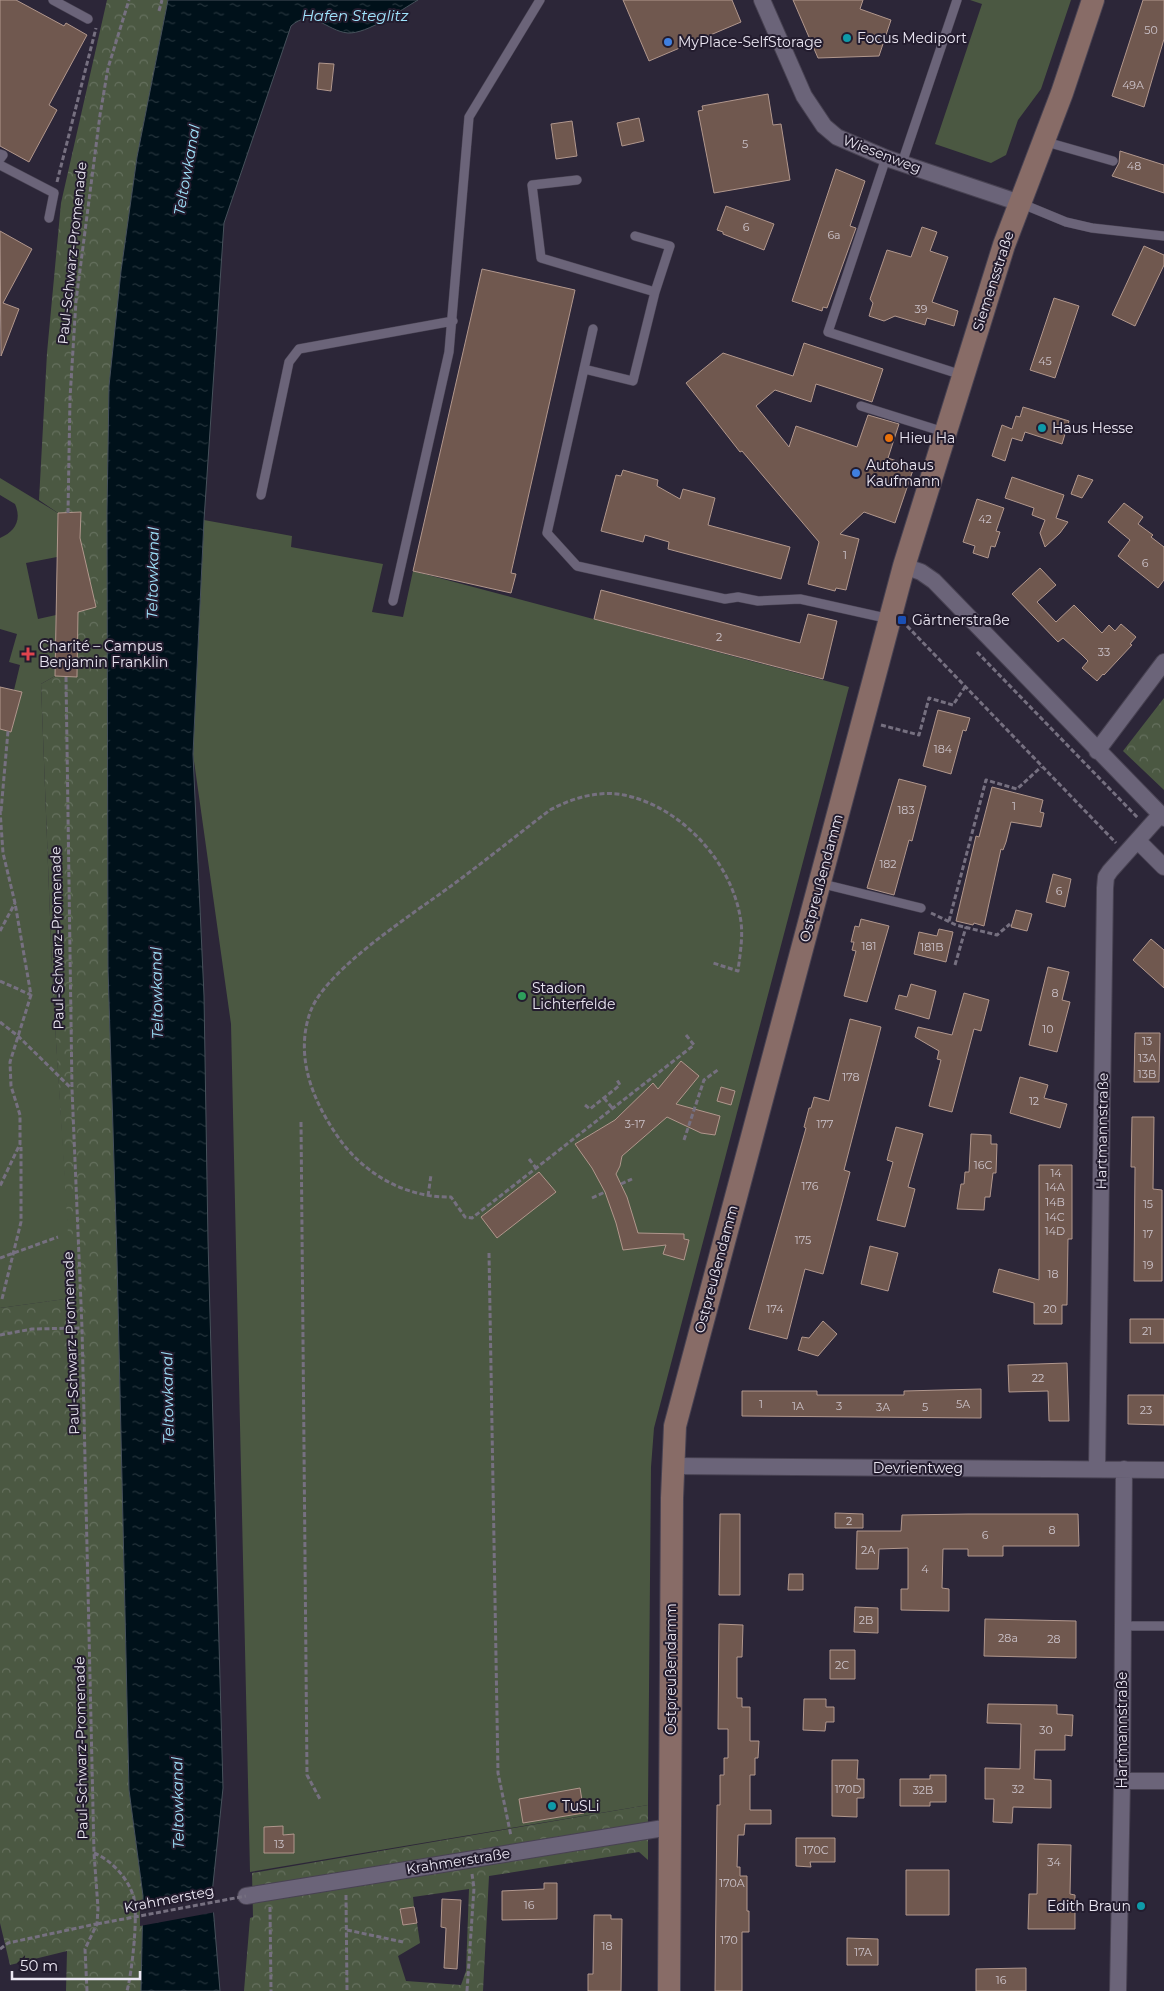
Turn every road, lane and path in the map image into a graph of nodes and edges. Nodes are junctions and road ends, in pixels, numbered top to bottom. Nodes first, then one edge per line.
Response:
1 (53, 0) edge
2 (129, 0) edge
3 (162, 0) edge
4 (540, 0) edge
5 (762, 0) edge
6 (957, 0) edge
7 (1093, 0) edge
8 (159, 11) dead end
9 (88, 18) joint
10 (1043, 141) junction
11 (0, 154) edge
12 (886, 158) junction
13 (0, 159) edge
14 (1113, 161) dead end
15 (902, 163) junction
16 (0, 165) edge
17 (577, 180) dead end
18 (54, 193) junction
19 (1020, 203) junction
20 (50, 218) dead end
21 (635, 236) dead end
22 (1164, 236) edge
23 (655, 292) junction
24 (453, 321) junction
25 (593, 329) dead end
26 (584, 369) junction
27 (963, 376) junction
28 (861, 406) dead end
29 (948, 433) junction
30 (260, 495) dead end
31 (68, 513) dead end
32 (904, 566) junction
33 (393, 601) dead end
34 (898, 622) junction
35 (976, 651) dead end
36 (1164, 662) edge
37 (66, 676) dead end
38 (965, 687) junction
39 (886, 726) dead end
40 (8, 731) dead end
41 (1097, 751) junction
42 (1041, 767) junction
43 (1, 810) edge
44 (1162, 816) edge
45 (1, 817) edge
46 (1142, 822) dead end
47 (1138, 841) junction
48 (1121, 847) dead end
49 (1164, 867) edge
50 (819, 883) junction
51 (15, 903) junction
52 (921, 908) joint
53 (949, 921) junction
54 (1010, 924) dead end
55 (966, 927) junction
56 (0, 932) edge
57 (713, 962) dead end
58 (955, 965) dead end
59 (0, 981) edge
60 (31, 995) junction
61 (0, 1022) edge
62 (686, 1035) dead end
63 (18, 1036) junction
64 (719, 1069) dead end
65 (617, 1080) dead end
66 (72, 1089) junction
67 (604, 1098) junction
68 (585, 1105) dead end
69 (613, 1108) junction
70 (301, 1122) dead end
71 (684, 1140) dead end
72 (20, 1144) junction
73 (529, 1158) dead end
74 (536, 1168) junction
75 (431, 1175) dead end
76 (632, 1179) dead end
77 (621, 1184) dead end
78 (0, 1186) edge
79 (605, 1192) dead end
80 (428, 1196) junction
81 (592, 1198) dead end
82 (58, 1237) dead end
83 (13, 1253) junction
84 (489, 1253) dead end
85 (0, 1258) edge
86 (2, 1299) dead end
87 (82, 1328) junction
88 (0, 1335) edge
89 (672, 1466) junction
90 (1097, 1469) junction
91 (1124, 1469) junction
92 (1164, 1470) edge
93 (1123, 1626) junction
94 (1164, 1626) edge
95 (1122, 1780) junction
96 (1164, 1781) edge
97 (320, 1801) dead end
98 (670, 1827) junction
99 (514, 1852) junction
100 (94, 1853) junction
101 (471, 1859) junction
102 (346, 1880) junction
103 (269, 1892) junction
104 (246, 1896) joint
105 (97, 1924) junction
106 (347, 1930) junction
107 (403, 1942) dead end
108 (0, 1949) edge
109 (87, 1991) edge
110 (127, 1991) edge
111 (271, 1991) edge
112 (347, 1991) edge
113 (467, 1991) edge
114 (669, 1991) edge
115 (1118, 1991) edge

1 - 9 lane
2 - 31 path, Paul-Schwarz-Promenade
3 - 8 path
4 - 24 lane
5 - 12 street, Wiesenweg
6 - 15 lane
7 - 10 street, Siemensstraße
9 - 18 path
10 - 14 lane
10 - 19 street, Siemensstraße
11 - 13 lane
12 - 15 street, Wiesenweg
12 - 27 lane
15 - 19 street, Wiesenweg
16 - 18 lane
17 - 23 lane
18 - 20 lane
19 - 22 lane
19 - 27 street, Siemensstraße
21 - 23 lane
23 - 26 lane
24 - 30 lane
24 - 33 lane
25 - 26 lane
26 - 34 lane
27 - 29 street, Siemensstraße
28 - 29 lane
29 - 32 street, Siemensstraße
32 - 34 street, Ostpreußendamm
32 - 41 street
34 - 38 path
34 - 50 street, Ostpreußendamm
35 - 46 path
36 - 41 street
37 - 66 path, Paul-Schwarz-Promenade
38 - 39 path
38 - 42 path
40 - 43 path
41 - 44 street
42 - 48 path
42 - 53 path
43 - 45 path
44 - 47 street, Hartmannstraße
45 - 51 path
47 - 49 street
47 - 90 street, Hartmannstraße
50 - 52 lane
50 - 89 street, Ostpreußendamm
51 - 56 path
51 - 60 path
52 - 53 path
53 - 55 path
54 - 55 path
55 - 58 path
57 - 80 path
59 - 60 path
60 - 63 path
61 - 63 path
62 - 69 path
63 - 66 path
63 - 72 path
64 - 71 path
65 - 67 path
66 - 87 path, Paul-Schwarz-Promenade
67 - 68 path
67 - 69 path
69 - 74 path
70 - 97 path
72 - 78 path
72 - 83 path
73 - 74 path
74 - 80 path
75 - 80 path
76 - 77 path
79 - 81 path
82 - 83 path
83 - 85 path
83 - 86 path
84 - 99 path
87 - 88 path
87 - 100 path, Paul-Schwarz-Promenade
89 - 90 street, Devrientweg
89 - 98 street, Ostpreußendamm
90 - 91 street, Devrientweg
91 - 92 street, Devrientweg
91 - 93 street, Hartmannstraße
93 - 94 lane
93 - 95 street, Hartmannstraße
95 - 96 street
95 - 115 street, Hartmannstraße
98 - 99 street, Krahmerstraße
98 - 114 street, Ostpreußendamm
99 - 101 street, Krahmerstraße
100 - 105 path
100 - 110 path, Paul-Schwarz-Promenade
101 - 102 street, Krahmerstraße
101 - 113 path
102 - 103 street, Krahmerstraße
102 - 106 path
103 - 104 street, Krahmerstraße
103 - 111 path
104 - 105 path, Krahmersteg, bridge
105 - 108 path
105 - 109 path
106 - 107 path
106 - 112 path

